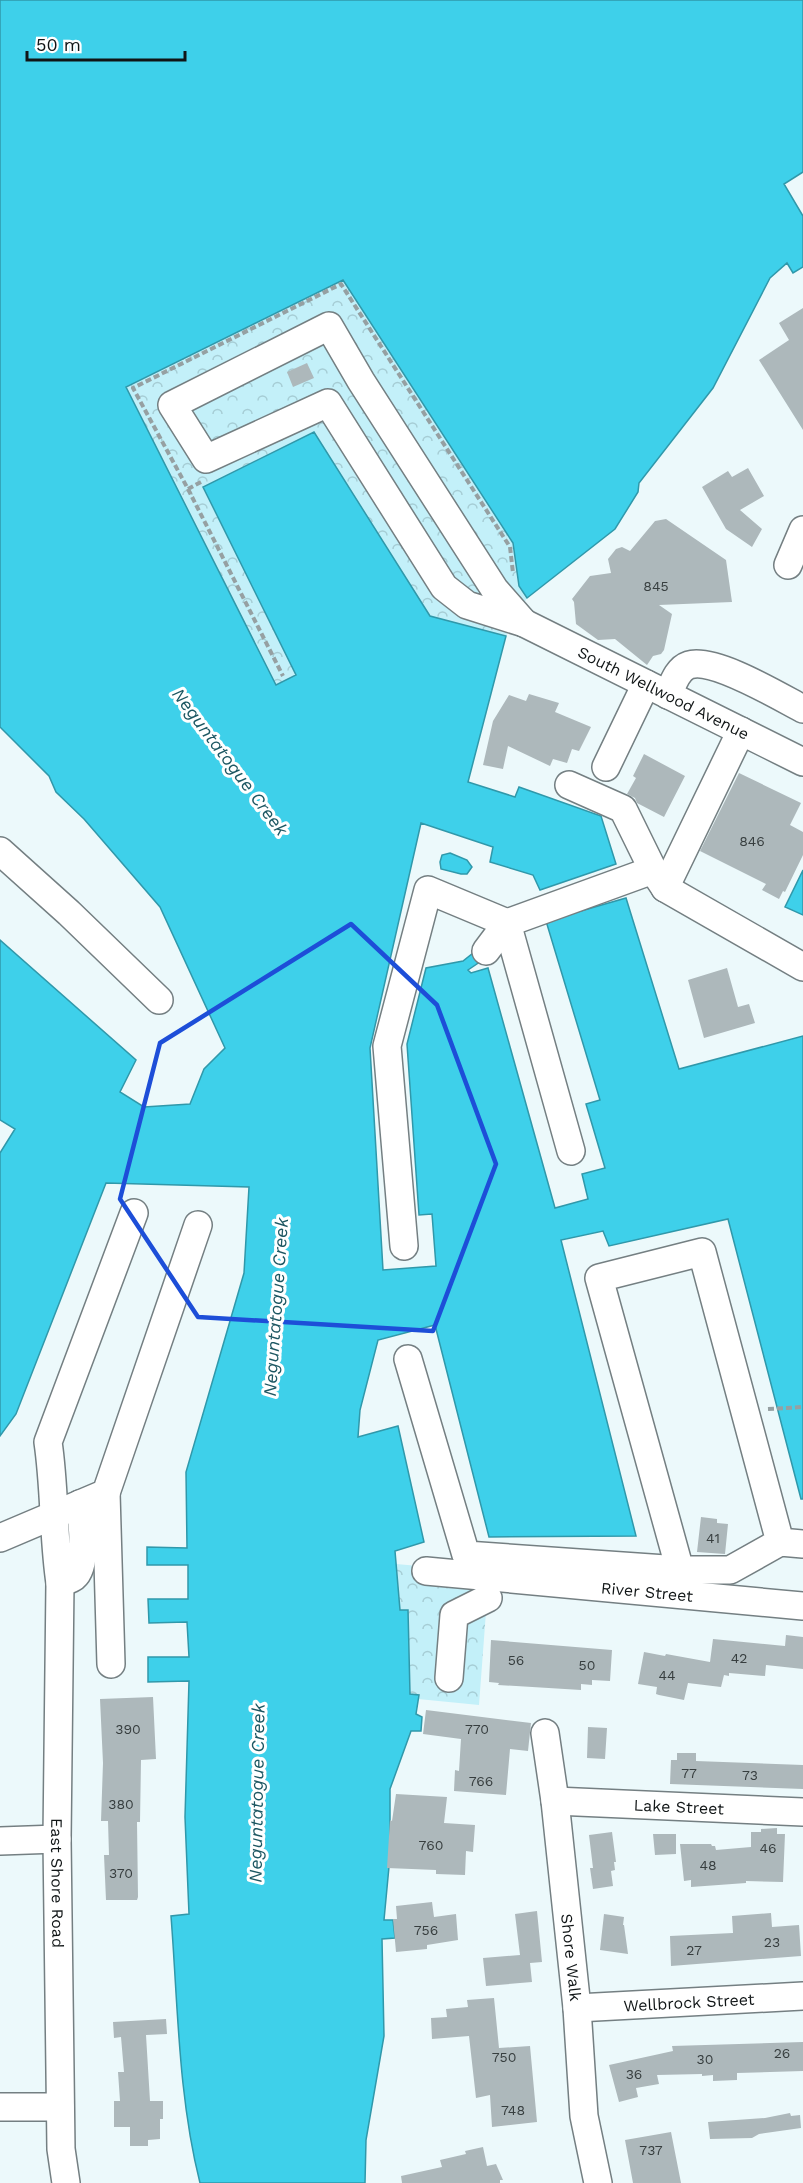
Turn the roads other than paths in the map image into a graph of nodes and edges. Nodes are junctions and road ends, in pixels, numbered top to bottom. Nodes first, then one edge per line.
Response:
1 (361, 381) junction
2 (328, 403) junction
3 (803, 530) edge
4 (788, 566) dead end
5 (524, 623) junction
6 (657, 689) junction
7 (803, 709) edge
8 (741, 731) junction
9 (803, 762) edge
10 (606, 767) dead end
11 (569, 785) dead end
12 (0, 851) edge
13 (659, 879) junction
14 (507, 922) junction
15 (486, 951) dead end
16 (803, 967) edge
17 (159, 1000) dead end
18 (571, 1151) dead end
19 (134, 1213) dead end
20 (198, 1225) dead end
21 (404, 1246) dead end
22 (408, 1359) dead end
23 (106, 1493) junction
24 (80, 1504) junction
25 (54, 1516) junction
26 (0, 1538) edge
27 (791, 1543) edge
28 (680, 1570) junction
29 (426, 1571) dead end
30 (60, 1583) junction
31 (489, 1595) junction
32 (803, 1606) edge
33 (111, 1664) dead end
34 (449, 1678) dead end
35 (545, 1733) dead end
36 (555, 1801) junction
37 (803, 1812) edge
38 (57, 1839) junction
39 (0, 1840) edge
40 (803, 1995) edge
41 (577, 2008) junction
42 (0, 2107) edge
43 (60, 2107) junction
44 (66, 2183) edge
45 (598, 2183) edge

1 - 2 street
1 - 2 street
1 - 5 street
2 - 5 street
3 - 4 street
5 - 6 street, South Wellwood Avenue
6 - 7 street
6 - 8 street, South Wellwood Avenue
6 - 10 street
8 - 9 street, South Wellwood Avenue
8 - 13 street
11 - 13 street
12 - 17 street
13 - 14 street
13 - 16 street
14 - 15 street
14 - 18 street
14 - 21 street
19 - 25 street, East Shore Road
20 - 23 street
22 - 28 street
23 - 24 street
23 - 33 street
24 - 25 street
24 - 30 street
25 - 26 street
25 - 30 street, East Shore Road
27 - 28 street
27 - 28 street
29 - 31 street, River Street
30 - 38 street, East Shore Road
31 - 32 street, River Street
31 - 34 street
35 - 36 street, Shore Walk
36 - 37 street, Lake Street
36 - 41 street, Shore Walk
38 - 39 street
38 - 43 street, East Shore Road
40 - 41 street, Wellbrock Street
41 - 45 street, Shore Walk
42 - 43 street
43 - 44 street, East Shore Road

